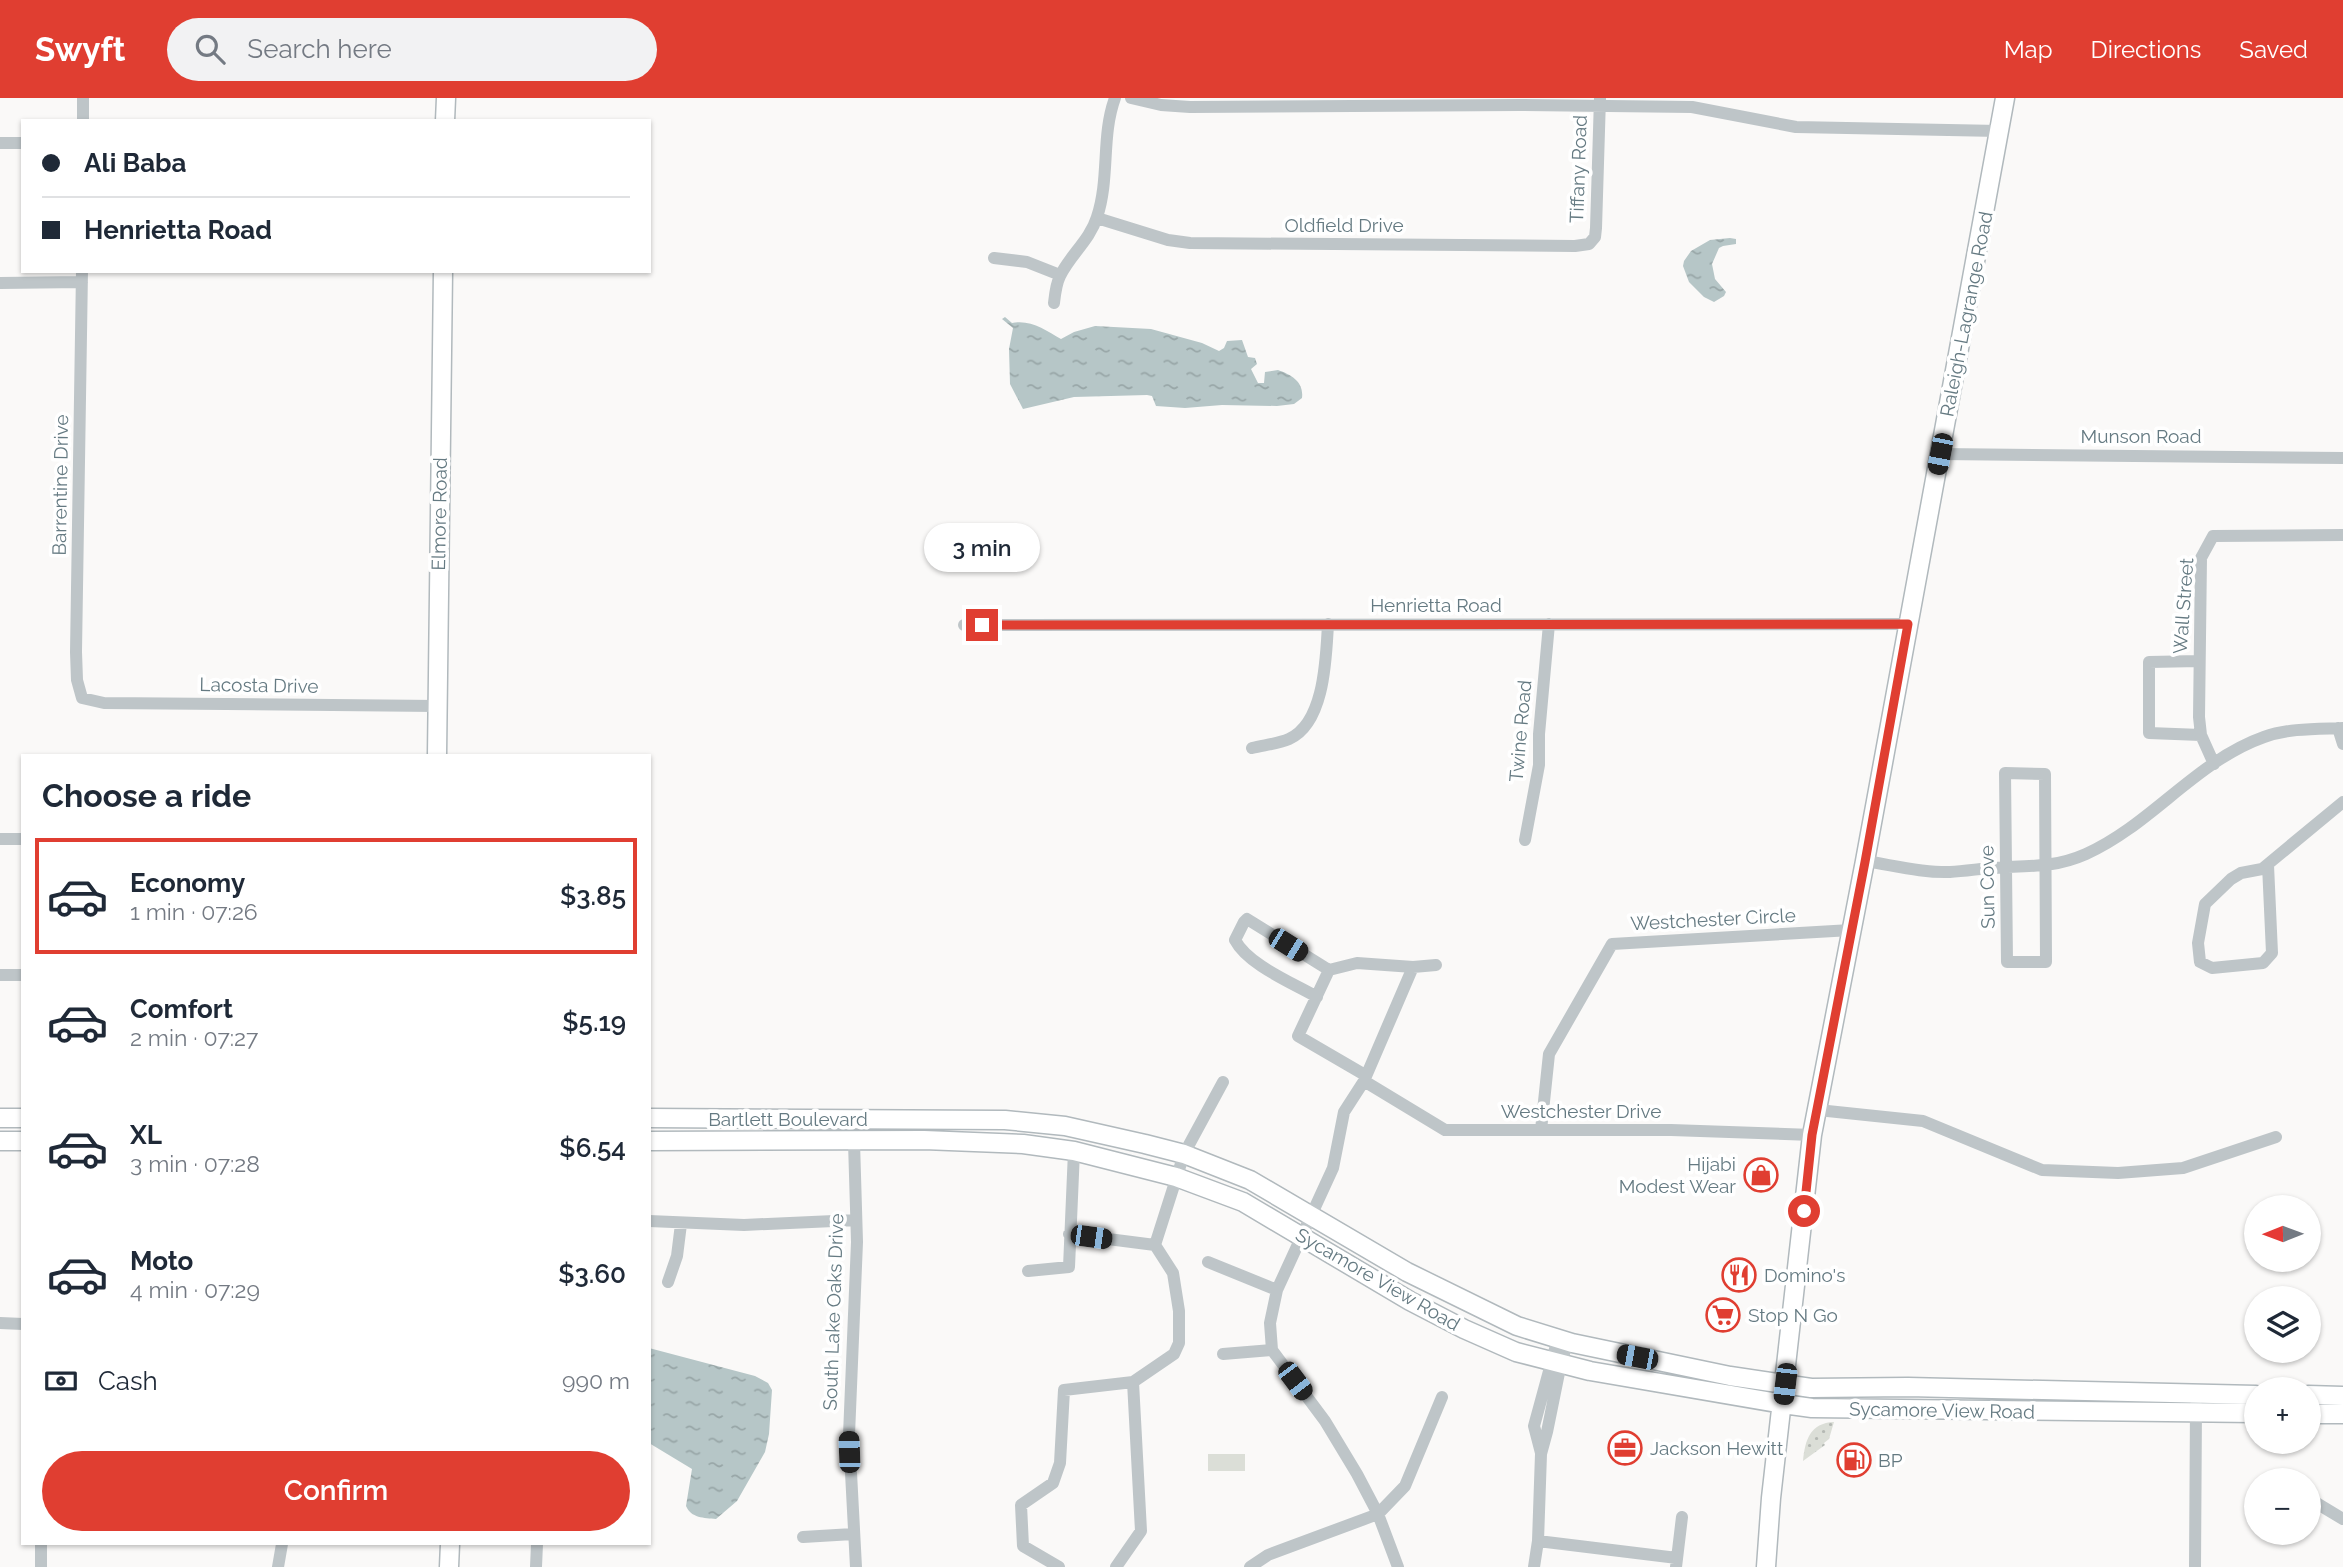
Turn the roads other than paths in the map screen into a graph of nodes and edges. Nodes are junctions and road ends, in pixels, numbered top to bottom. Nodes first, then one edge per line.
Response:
1 (83, 98) edge
2 (446, 98) edge
3 (1115, 98) edge
4 (1131, 98) edge
5 (2005, 98) edge
6 (1600, 102) edge
7 (83, 119) edge
8 (445, 119) edge
9 (1999, 131) junction
10 (0, 143) edge
11 (21, 143) edge
12 (1097, 218) junction
13 (1592, 241) joint
14 (994, 258) dead end
15 (443, 273) edge
16 (1060, 275) junction
17 (82, 277) edge
18 (0, 283) edge
19 (1054, 303) dead end
20 (1940, 454) junction
21 (2343, 458) edge
22 (2343, 535) edge
23 (1328, 624) junction
24 (1549, 624) junction
25 (1908, 624) junction
26 (964, 625) dead end
27 (2199, 661) junction
28 (82, 698) joint
29 (438, 706) junction
30 (2340, 729) edge
31 (2201, 735) junction
32 (2343, 744) edge
33 (1252, 748) dead end
34 (437, 754) edge
35 (2214, 764) junction
36 (2343, 802) edge
37 (0, 839) edge
38 (21, 839) edge
39 (1525, 840) dead end
40 (1865, 862) junction
41 (2268, 864) junction
42 (2047, 866) junction
43 (2005, 867) junction
44 (1851, 930) junction
45 (1436, 965) dead end
46 (1413, 967) junction
47 (1329, 970) junction
48 (0, 975) edge
49 (21, 975) edge
50 (1317, 997) junction
51 (1364, 1078) junction
52 (1223, 1082) dead end
53 (1818, 1110) junction
54 (0, 1118) edge
55 (21, 1118) edge
56 (651, 1118) edge
57 (680, 1118) junction
58 (1005, 1119) junction
59 (927, 1120) joint
60 (1541, 1130) junction
61 (1812, 1135) junction
62 (2276, 1137) dead end
63 (925, 1140) joint
64 (0, 1141) edge
65 (21, 1141) edge
66 (651, 1141) edge
67 (680, 1141) junction
68 (854, 1142) junction
69 (1005, 1144) junction
70 (1074, 1151) junction
71 (1180, 1166) junction
72 (856, 1220) junction
73 (651, 1221) edge
74 (681, 1224) junction
75 (1306, 1225) junction
76 (1069, 1234) junction
77 (1155, 1245) junction
78 (1208, 1262) dead end
79 (1028, 1271) dead end
80 (668, 1282) dead end
81 (1277, 1290) junction
82 (0, 1323) edge
83 (21, 1324) edge
84 (1563, 1340) junction
85 (1272, 1350) junction
86 (1619, 1353) junction
87 (1223, 1354) dead end
88 (1557, 1362) junction
89 (1694, 1369) junction
90 (1616, 1375) junction
91 (1133, 1381) junction
92 (1785, 1384) junction
93 (1691, 1388) junction
94 (2196, 1394) junction
95 (2244, 1395) edge
96 (2321, 1395) edge
97 (2343, 1396) edge
98 (1442, 1397) dead end
99 (1783, 1404) junction
100 (2244, 1413) edge
101 (2197, 1414) junction
102 (2321, 1414) edge
103 (2343, 1414) edge
104 (2321, 1506) edge
105 (1378, 1514) junction
106 (1682, 1517) dead end
107 (2343, 1519) edge
108 (853, 1534) junction
109 (803, 1537) dead end
110 (1538, 1541) junction
111 (41, 1545) edge
112 (282, 1545) edge
113 (450, 1545) edge
114 (537, 1545) edge
115 (1677, 1562) edge
116 (41, 1567) edge
117 (278, 1567) edge
118 (449, 1567) edge
119 (536, 1567) edge
120 (856, 1567) edge
121 (1059, 1567) edge
122 (1115, 1567) edge
123 (1250, 1567) edge
124 (1398, 1567) edge
125 (1534, 1567) edge
126 (1766, 1567) edge
127 (2195, 1567) edge

1 - 7 street
2 - 8 main road
3 - 12 street
4 - 6 street
5 - 9 main road, Raleigh-Lagrange Road
6 - 9 street
6 - 13 street, Tiffany Road
9 - 20 main road, Raleigh-Lagrange Road
10 - 11 street
12 - 13 street, Oldfield Drive
12 - 16 street
14 - 16 street
15 - 29 main road, Elmore Road
16 - 19 street
17 - 18 street
17 - 28 street, Barrentine Drive
20 - 21 street, Munson Road
20 - 25 main road, Raleigh-Lagrange Road
22 - 27 street, Wall Street
23 - 24 street, Henrietta Road
23 - 26 street, Henrietta Road
23 - 33 street
24 - 25 street, Henrietta Road
24 - 39 street, Twine Road
25 - 40 main road, Raleigh-Lagrange Road
27 - 31 street, Wall Street
27 - 31 street
28 - 29 street, Lacosta Drive
29 - 34 main road, Elmore Road
30 - 32 street
30 - 35 street
31 - 35 street, Wall Street
35 - 42 street
36 - 41 street
37 - 38 street
40 - 43 street
40 - 44 main road, Raleigh-Lagrange Road
41 - 41 street
42 - 43 street
42 - 43 street, Sun Cove
42 - 43 street, Sun Cove
44 - 53 main road, Raleigh-Lagrange Road
44 - 60 street, Westchester Circle
45 - 46 street
46 - 47 street
46 - 51 street
47 - 50 street
47 - 50 street
48 - 49 street
50 - 51 street, Westchester Drive
51 - 60 street, Westchester Drive
51 - 75 street
52 - 71 street
53 - 61 main road, Raleigh-Lagrange Road
53 - 62 street
54 - 55 main road
56 - 57 main road, Bartlett Boulevard
57 - 59 main road, Bartlett Boulevard
57 - 67 main road
58 - 59 main road, Sycamore View Road
58 - 69 main road
58 - 71 main road, Sycamore View Road
60 - 61 street, Westchester Drive
61 - 92 main road, Raleigh-Lagrange Road
63 - 68 main road, Bartlett Boulevard
63 - 69 main road, Sycamore View Road
64 - 65 main road
66 - 67 main road, Bartlett Boulevard
67 - 68 main road, Bartlett Boulevard
68 - 72 street, South Lake Oaks Drive
69 - 70 main road, Sycamore View Road
70 - 71 main road, Sycamore View Road
70 - 76 street
71 - 75 main road, Sycamore View Road
71 - 77 street
72 - 74 street
72 - 108 street, South Lake Oaks Drive
73 - 74 street
74 - 80 street
75 - 81 street
75 - 84 main road, Sycamore View Road
75 - 88 main road, Sycamore View Road
76 - 77 street
76 - 79 street
77 - 91 street
78 - 81 street
81 - 85 street
82 - 83 street
84 - 86 main road, Sycamore View Road
84 - 88 street
85 - 87 street
85 - 105 street
86 - 89 main road, Sycamore View Road
86 - 90 main road
88 - 90 main road, Sycamore View Road
88 - 110 street
89 - 92 main road, Sycamore View Road
89 - 93 main road
90 - 93 main road, Sycamore View Road
91 - 121 street
91 - 122 street
92 - 94 main road, Sycamore View Road
92 - 99 main road, Raleigh-Lagrange Road
93 - 99 main road, Sycamore View Road
94 - 95 main road, Sycamore View Road
94 - 101 street
96 - 97 main road
98 - 105 street
99 - 101 main road, Sycamore View Road
99 - 126 main road, Raleigh-Lagrange Road
100 - 101 main road, Sycamore View Road
101 - 127 street
102 - 103 main road
104 - 107 street
105 - 123 street
105 - 124 street
106 - 115 street
108 - 109 street
108 - 120 street, South Lake Oaks Drive
110 - 115 street
110 - 125 street
111 - 116 street
112 - 117 street
113 - 118 main road
114 - 119 street

